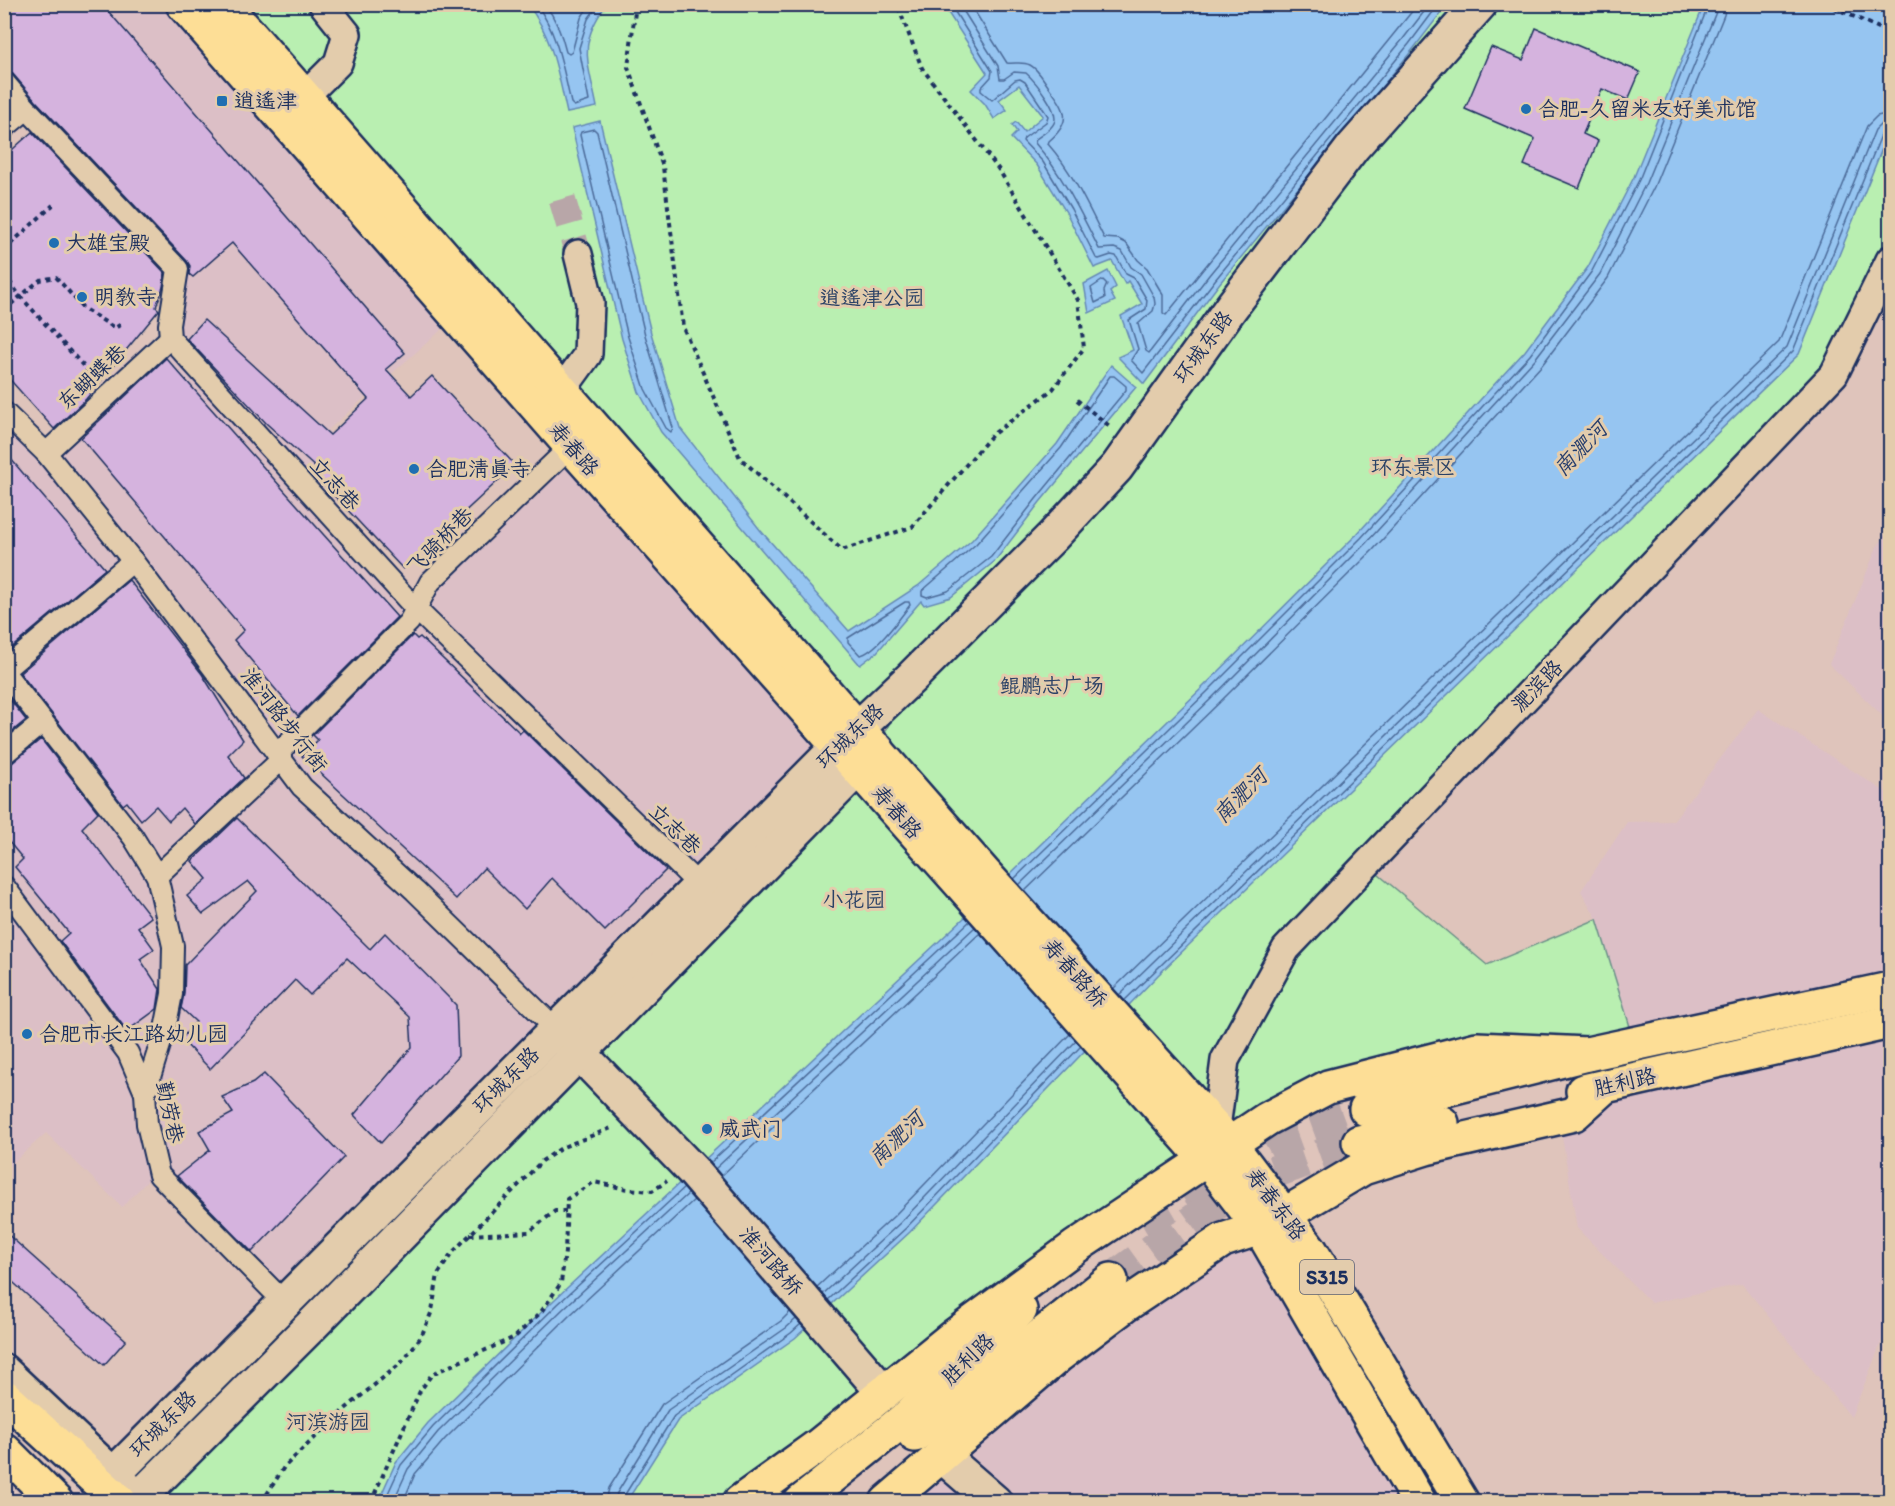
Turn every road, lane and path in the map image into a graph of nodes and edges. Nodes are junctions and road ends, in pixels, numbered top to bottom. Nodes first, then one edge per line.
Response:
1 (183, 4) edge
2 (223, 4) edge
3 (323, 4) edge
4 (636, 4) edge
5 (897, 4) edge
6 (1480, 4) edge
7 (1826, 4) edge
8 (1890, 33) edge
9 (4, 82) edge
10 (304, 97) junction
11 (27, 109) junction
12 (4, 128) edge
13 (53, 205) dead end
14 (4, 250) edge
15 (578, 254) tunnel mouth
16 (1890, 260) edge
17 (4, 274) edge
18 (20, 296) junction
19 (4, 310) edge
20 (123, 323) dead end
21 (170, 338) junction
22 (562, 390) junction
23 (80, 395) dead end
24 (1077, 400) dead end
25 (4, 412) edge
26 (1113, 429) dead end
27 (571, 446) junction
28 (46, 453) junction
29 (132, 561) junction
30 (415, 608) junction
31 (4, 671) edge
32 (43, 722) junction
33 (858, 748) junction
34 (4, 754) edge
35 (280, 756) junction
36 (157, 876) junction
37 (976, 882) joint
38 (4, 886) edge
39 (700, 886) junction
40 (1889, 987) edge
41 (1890, 1022) edge
42 (557, 1030) junction
43 (580, 1053) junction
44 (1587, 1054) junction
45 (1155, 1080) joint
46 (1605, 1086) junction
47 (146, 1094) junction
48 (1366, 1108) tunnel mouth
49 (641, 1118) junction
50 (1359, 1142) tunnel mouth
51 (1217, 1144) junction
52 (688, 1166) junction
53 (566, 1211) junction
54 (1272, 1221) junction
55 (1141, 1223) tunnel mouth
56 (469, 1235) junction
57 (1112, 1280) tunnel mouth
58 (285, 1303) junction
59 (4, 1368) edge
60 (884, 1393) junction
61 (4, 1396) edge
62 (4, 1450) edge
63 (941, 1455) junction
64 (126, 1493) edge
65 (56, 1502) edge
66 (262, 1502) edge
67 (371, 1502) edge
68 (740, 1502) edge
69 (801, 1502) edge
70 (831, 1502) edge
71 (887, 1502) edge
72 (995, 1502) edge
73 (1419, 1502) edge
74 (1462, 1502) edge

1 - 27 main road, 寿春路
2 - 10 main road, 寿春路
3 - 10 street
4 - 5 path
6 - 33 street, 环城东路
7 - 8 path
9 - 11 street
10 - 22 main road, 寿春路
11 - 12 street
11 - 21 street
13 - 14 path
15 - 22 street
16 - 51 street, 淝滨路
17 - 18 path
18 - 19 path
18 - 20 path
18 - 23 path
21 - 28 street, 东蝴蝶巷
21 - 30 street, 立志巷
22 - 33 main road, 寿春路
24 - 26 path
25 - 28 street, 淮河路步行街
27 - 30 street, 飞骑桥巷
27 - 33 main road, 寿春路
28 - 29 street, 淮河路步行街
29 - 31 street
29 - 35 street, 淮河路步行街
30 - 35 street, 飞骑桥巷
30 - 39 street, 立志巷
31 - 32 street
32 - 34 street
32 - 36 street
33 - 37 main road, 寿春路
33 - 39 street, 环城东路
33 - 43 street, 环城东路
35 - 36 street, 飞骑桥巷
35 - 42 street, 淮河路步行街
36 - 47 street
37 - 45 main road, 寿春路桥
38 - 47 street, 勤劳巷
39 - 42 street, 环城东路
40 - 44 main road, 胜利路
41 - 46 main road, 胜利路
42 - 43 street, 淮河路桥
42 - 58 street, 环城东路
43 - 49 street, 淮河路桥
43 - 64 street, 环城东路
44 - 48 main road, 胜利路
44 - 51 main road
45 - 51 main road, 寿春东路 / S315
46 - 50 main road, 胜利路
46 - 54 main road
47 - 58 street, 勤劳巷
49 - 52 street, 淮河路桥
49 - 56 path
51 - 54 main road, 寿春东路 / S315
51 - 60 main road
52 - 53 path
52 - 60 street, 淮河路桥
53 - 56 path
53 - 67 path
54 - 63 main road
54 - 73 main road, 寿春东路 / S315
54 - 74 main road, 寿春东路 / S315
55 - 69 main road, 胜利路
56 - 66 path
57 - 70 main road, 胜利路
58 - 64 street, 环城东路
59 - 64 street
60 - 68 main road
61 - 64 main road
62 - 65 main road
63 - 71 main road
63 - 72 street

